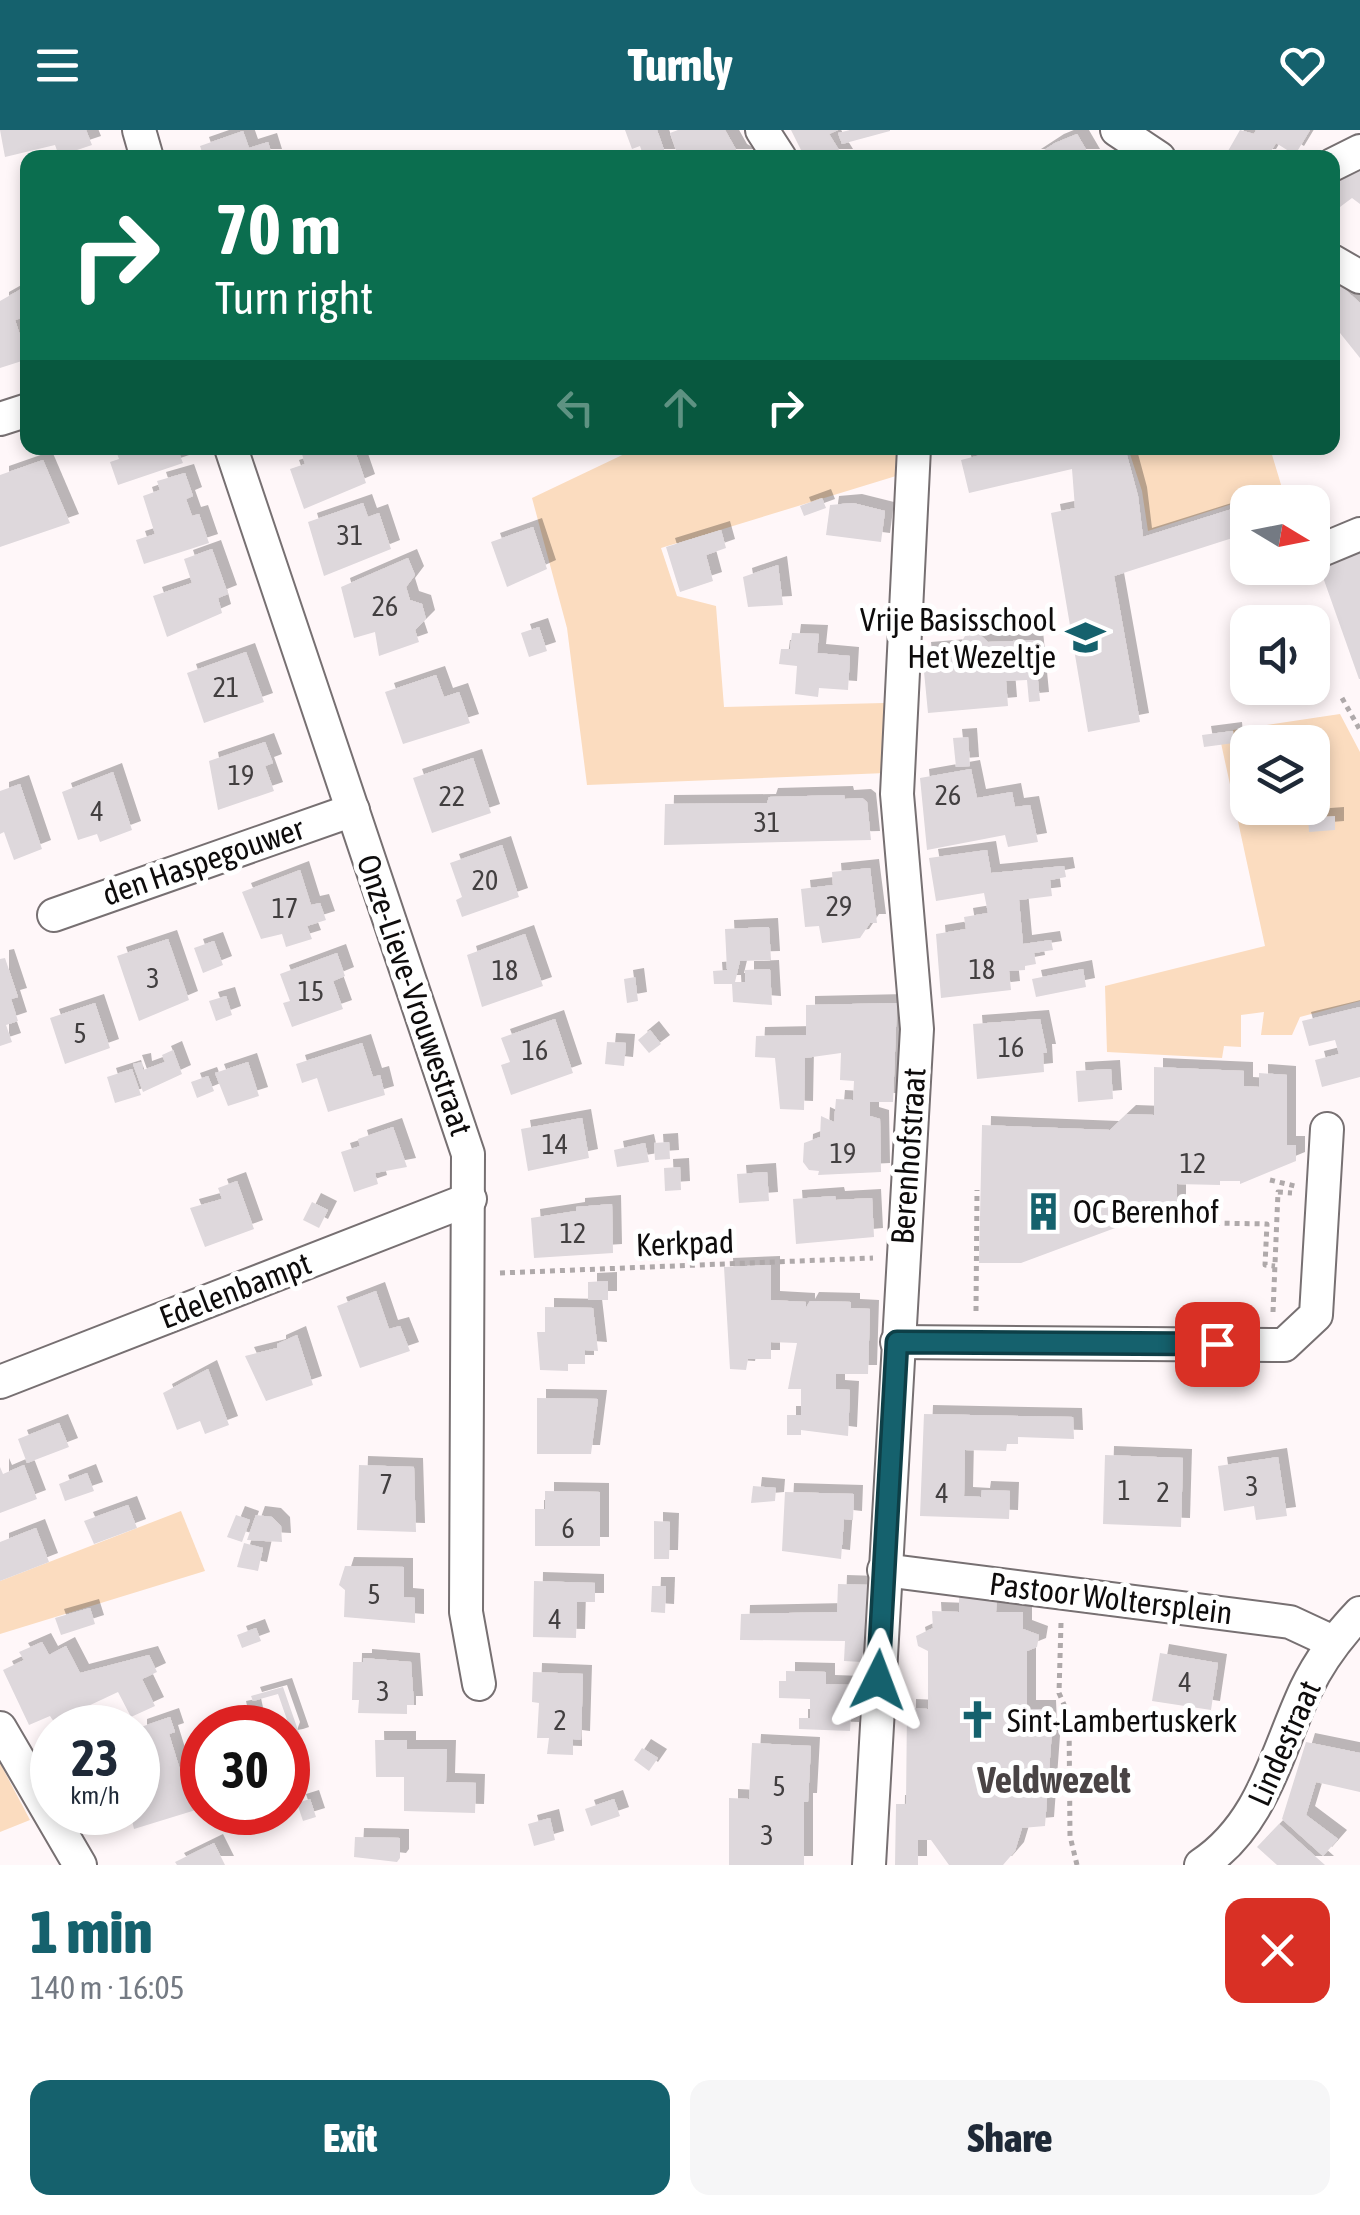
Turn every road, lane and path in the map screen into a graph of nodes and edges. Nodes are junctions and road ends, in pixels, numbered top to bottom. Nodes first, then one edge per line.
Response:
1 (1117, 130) edge
2 (1147, 150) edge
3 (233, 455) edge
4 (914, 455) edge
5 (1360, 534) edge
6 (1330, 546) edge
7 (1342, 698) dead end
8 (1360, 730) edge
9 (352, 810) junction
10 (54, 915) dead end
11 (1326, 1128) dead end
12 (1270, 1180) dead end
13 (977, 1190) dead end
14 (1311, 1190) junction
15 (470, 1199) junction
16 (1201, 1210) dead end
17 (902, 1256) junction
18 (1275, 1266) junction
19 (470, 1274) junction
20 (897, 1342) junction
21 (1272, 1344) junction
22 (974, 1346) junction
23 (0, 1382) edge
24 (884, 1570) junction
25 (1062, 1590) junction
26 (1360, 1613) edge
27 (1333, 1642) junction
28 (479, 1684) dead end
29 (0, 1728) edge
30 (80, 1865) edge
31 (869, 1865) edge
32 (1078, 1865) edge
33 (1201, 1865) edge

1 - 2 street
3 - 9 street, Onze-Lieve-Vrouwestraat
4 - 17 street, Berenhofstraat
5 - 6 street
7 - 8 path
9 - 10 street, den Haspegouwer
9 - 15 street, Onze-Lieve-Vrouwestraat
11 - 14 street
12 - 14 path
13 - 22 path
14 - 18 path
14 - 21 street
15 - 19 street, Onze-Lieve-Vrouwestraat
15 - 23 street, Edelenbampt
16 - 18 path
17 - 19 path, Kerkpad
17 - 20 street, Berenhofstraat
18 - 21 path
19 - 28 street, Onze-Lieve-Vrouwestraat
20 - 22 street
20 - 24 street, Berenhofstraat
21 - 22 street
24 - 25 street, Pastoor Woltersplein
24 - 31 street, Berenhofstraat
25 - 27 street, Pastoor Woltersplein
25 - 32 path
26 - 27 street, Lindestraat
27 - 33 street, Lindestraat
29 - 30 street

